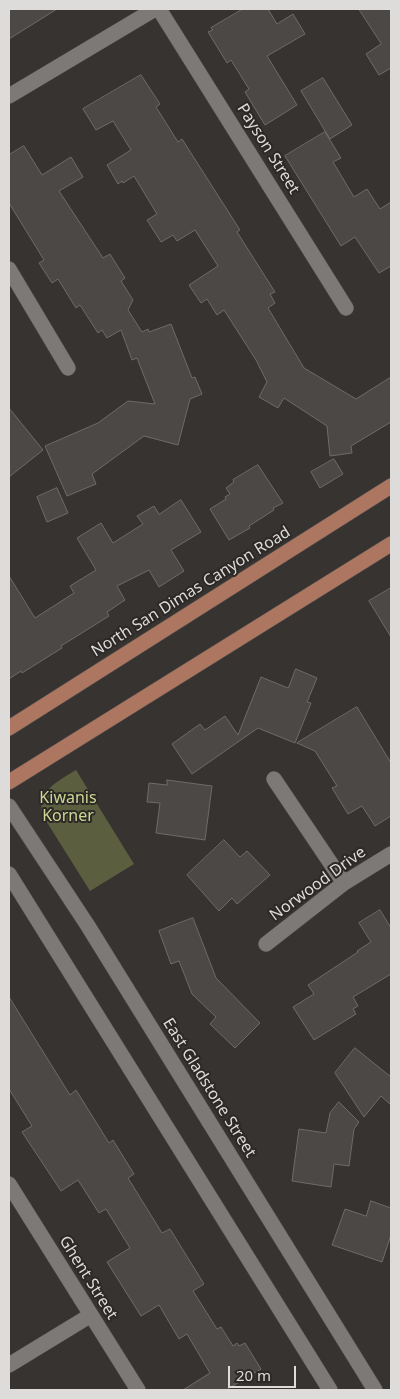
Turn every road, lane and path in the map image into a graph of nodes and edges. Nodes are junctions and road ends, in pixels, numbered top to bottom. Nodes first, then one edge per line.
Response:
1 (155, 9) edge
2 (159, 9) edge
3 (9, 96) edge
4 (9, 269) edge
5 (346, 308) dead end
6 (68, 368) dead end
7 (391, 486) edge
8 (391, 544) edge
9 (9, 728) edge
10 (274, 779) dead end
11 (9, 782) edge
12 (9, 806) edge
13 (391, 854) edge
14 (9, 874) edge
15 (344, 883) junction
16 (266, 944) dead end
17 (9, 1184) edge
18 (91, 1315) junction
19 (9, 1365) edge
20 (138, 1390) edge
21 (330, 1390) edge
22 (375, 1390) edge

1 - 3 street
2 - 5 street, Payson Street
4 - 6 street
7 - 9 main road, North San Dimas Canyon Road
8 - 11 main road
10 - 15 street
12 - 22 street, East Gladstone Street
13 - 15 street, Norwood Drive
14 - 21 street
15 - 16 street, Norwood Drive
17 - 18 street, Ghent Street
18 - 19 street
18 - 20 street, Ghent Street

